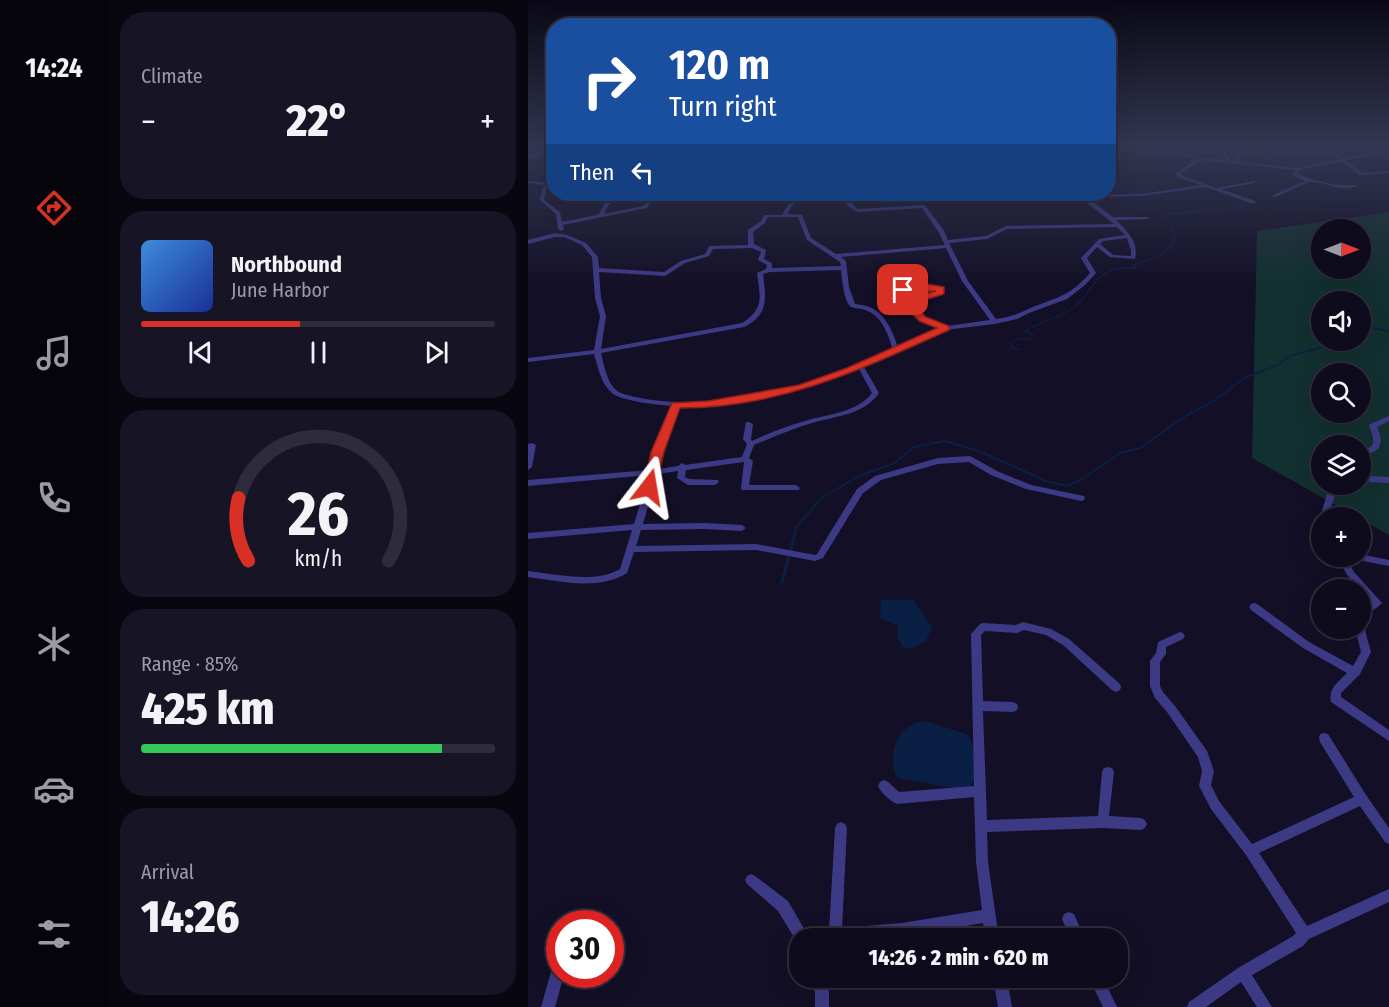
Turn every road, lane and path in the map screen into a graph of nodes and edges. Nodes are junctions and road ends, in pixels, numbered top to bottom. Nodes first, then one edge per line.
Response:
1 (544, 192) edge
2 (1162, 192) edge
3 (1224, 192) edge
4 (1284, 192) edge
5 (1116, 195) edge
6 (1275, 196) dead end
7 (611, 201) edge
8 (648, 201) edge
9 (792, 201) edge
10 (847, 201) edge
11 (1088, 201) edge
12 (1252, 202) dead end
13 (786, 216) junction
14 (595, 218) junction
15 (1147, 218) dead end
16 (1112, 219) junction
17 (562, 224) junction
18 (1118, 225) junction
19 (560, 234) junction
20 (1129, 236) junction
21 (528, 242) edge
22 (947, 244) junction
23 (1097, 245) junction
24 (753, 246) junction
25 (834, 256) junction
26 (844, 268) junction
27 (597, 270) junction
28 (769, 270) junction
29 (892, 291) dead end
30 (995, 321) junction
31 (946, 328) junction
32 (895, 349) junction
33 (597, 352) junction
34 (528, 360) edge
35 (860, 366) junction
36 (676, 405) junction
37 (1389, 418) edge
38 (750, 424) dead end
39 (751, 444) junction
40 (528, 446) edge
41 (1371, 450) edge
42 (745, 459) junction
43 (682, 466) junction
44 (528, 467) edge
45 (654, 471) junction
46 (1371, 479) edge
47 (1389, 480) edge
48 (715, 482) dead end
49 (528, 483) edge
50 (796, 488) dead end
51 (1081, 498) dead end
52 (636, 528) junction
53 (742, 528) dead end
54 (528, 536) edge
55 (630, 549) junction
56 (1371, 560) edge
57 (1389, 563) edge
58 (528, 574) edge
59 (1371, 597) edge
60 (1254, 607) dead end
61 (1371, 608) edge
62 (1180, 636) dead end
63 (1363, 639) edge
64 (1355, 672) junction
65 (1116, 687) dead end
66 (978, 706) junction
67 (1013, 706) dead end
68 (1389, 736) edge
69 (1324, 738) dead end
70 (1108, 772) dead end
71 (884, 786) dead end
72 (981, 792) junction
73 (1362, 799) junction
74 (1103, 822) junction
75 (1141, 824) dead end
76 (981, 826) junction
77 (841, 828) dead end
78 (1389, 838) edge
79 (1250, 851) junction
80 (751, 880) dead end
81 (1389, 895) edge
82 (987, 916) junction
83 (1069, 919) dead end
84 (797, 928) edge
85 (835, 928) edge
86 (912, 928) edge
87 (990, 928) edge
88 (1073, 928) edge
89 (1304, 934) junction
90 (1243, 973) junction
91 (553, 988) edge
92 (821, 988) edge
93 (1002, 988) edge
94 (1101, 988) edge
95 (548, 1007) edge
96 (822, 1007) edge
97 (1005, 1007) edge
98 (1110, 1007) edge
99 (1194, 1007) edge
100 (1264, 1007) edge

1 - 17 street
2 - 5 street
3 - 12 street
4 - 6 street
7 - 14 street
8 - 14 street
9 - 13 street
10 - 22 street
11 - 16 street
13 - 24 street
13 - 25 street
14 - 17 street
15 - 16 street
16 - 18 street
17 - 19 street
18 - 20 street
18 - 22 street
19 - 21 street
19 - 27 street
20 - 23 street
20 - 23 street
22 - 25 street
22 - 30 street
23 - 30 street
24 - 27 street
24 - 28 street
25 - 26 street
26 - 28 street
26 - 32 street
27 - 33 street
28 - 33 street
29 - 31 street
30 - 31 street
31 - 32 street
32 - 35 street
33 - 34 street
33 - 36 street
35 - 36 street
35 - 39 street
36 - 45 street
37 - 41 street
38 - 39 street
39 - 42 street
40 - 44 street
42 - 43 street
42 - 50 street
43 - 45 street
43 - 48 street
45 - 49 street
45 - 52 street
46 - 47 street
51 - 55 street
52 - 53 street
52 - 54 street
52 - 55 street
55 - 58 street
56 - 57 street
59 - 61 street
60 - 64 street
62 - 79 street
63 - 64 street
64 - 68 street
65 - 66 street
66 - 67 street
66 - 72 street
69 - 73 street
70 - 74 street
71 - 72 street
72 - 76 street
73 - 78 street
73 - 79 street
74 - 75 street
74 - 76 street
76 - 82 street
77 - 85 street
79 - 89 street
80 - 84 street
81 - 89 street
82 - 86 street
82 - 87 street
83 - 88 street
89 - 90 street
90 - 99 street
90 - 100 street
91 - 95 street
92 - 96 street
93 - 97 street
94 - 98 street

